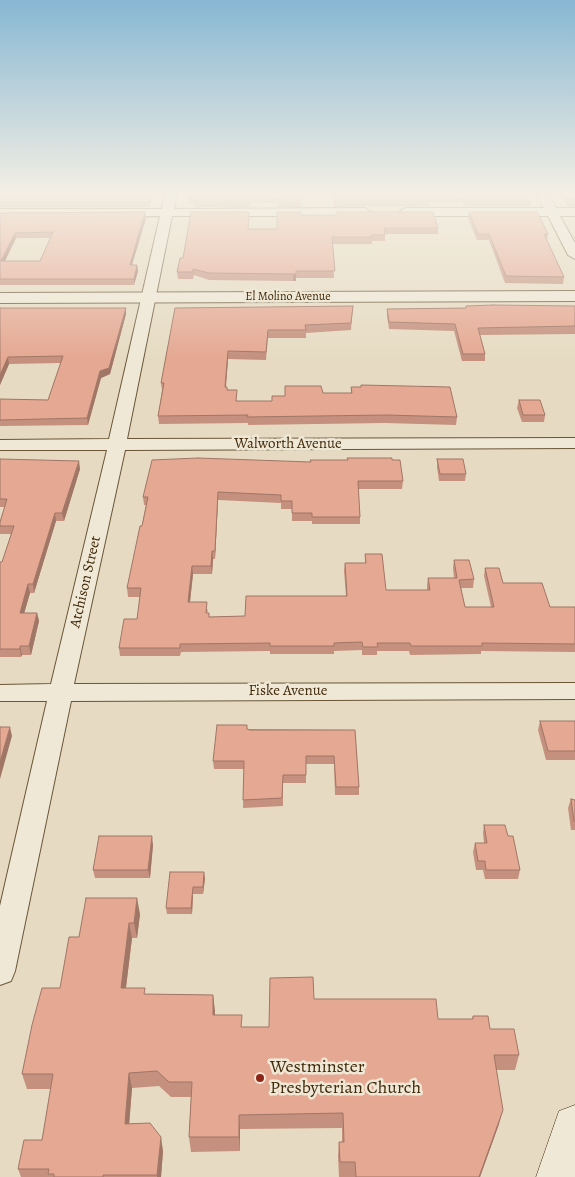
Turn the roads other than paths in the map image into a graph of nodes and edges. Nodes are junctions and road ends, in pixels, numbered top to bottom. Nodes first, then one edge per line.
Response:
1 (158, 249) edge
2 (575, 296) edge
3 (0, 298) edge
4 (147, 298) junction
5 (575, 443) edge
6 (0, 445) edge
7 (117, 445) junction
8 (575, 691) edge
9 (61, 693) junction
10 (0, 694) edge
11 (0, 971) edge
12 (575, 1127) edge
13 (559, 1177) edge

1 - 4 street, Atchison Street
2 - 4 street, El Molino Avenue
3 - 4 street, El Molino Avenue
4 - 7 street, Atchison Street
5 - 7 street, Walworth Avenue
6 - 7 street, Walworth Avenue
7 - 9 street, Atchison Street
8 - 9 street, Fiske Avenue
9 - 10 street, Fiske Avenue
9 - 11 street, Atchison Street
12 - 13 main road

